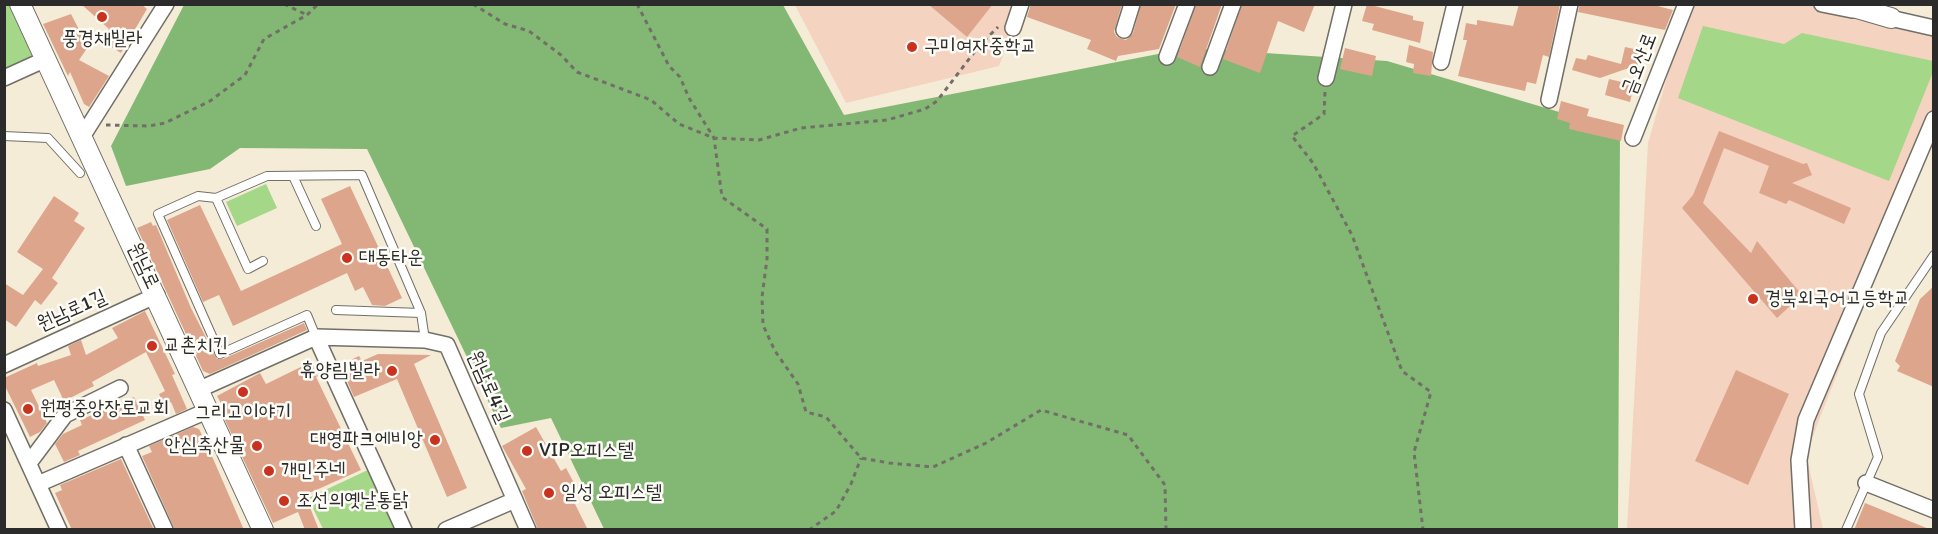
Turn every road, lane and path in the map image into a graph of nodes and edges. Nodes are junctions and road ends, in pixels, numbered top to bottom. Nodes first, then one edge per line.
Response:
1 (20, 4) edge
2 (166, 4) edge
3 (284, 4) edge
4 (318, 4) edge
5 (473, 4) edge
6 (637, 4) edge
7 (1021, 4) edge
8 (1132, 4) edge
9 (1187, 4) edge
10 (1233, 4) edge
11 (1344, 4) edge
12 (1455, 4) edge
13 (1570, 4) edge
14 (1686, 4) edge
15 (1822, 4) edge
16 (1839, 6) edge
17 (307, 15) junction
18 (1891, 18) joint
19 (1009, 24) joint
20 (1934, 28) edge
21 (1124, 30) dead end
22 (1167, 57) dead end
23 (46, 59) junction
24 (1441, 62) dead end
25 (1210, 67) dead end
26 (4, 78) edge
27 (1326, 78) joint
28 (1549, 100) dead end
29 (1934, 119) edge
30 (87, 129) junction
31 (4, 136) edge
32 (714, 138) junction
33 (1634, 138) dead end
34 (80, 173) dead end
35 (293, 176) junction
36 (216, 198) junction
37 (316, 226) dead end
38 (1934, 255) edge
39 (263, 261) dead end
40 (157, 296) junction
41 (336, 310) dead end
42 (421, 313) junction
43 (316, 337) junction
44 (425, 340) junction
45 (4, 365) edge
46 (120, 388) dead end
47 (200, 389) junction
48 (4, 410) edge
49 (209, 410) junction
50 (126, 446) junction
51 (861, 458) junction
52 (28, 463) junction
53 (1866, 483) junction
54 (38, 484) junction
55 (515, 500) junction
56 (1934, 510) edge
57 (59, 530) edge
58 (165, 530) edge
59 (263, 530) edge
60 (404, 530) edge
61 (446, 530) edge
62 (528, 530) edge
63 (809, 530) edge
64 (1166, 530) edge
65 (1423, 530) edge
66 (1803, 530) edge
67 (1846, 530) edge

1 - 23 street, 원남로
2 - 30 street
3 - 17 path
4 - 17 path
5 - 32 path
6 - 32 path
7 - 19 street
8 - 21 street
9 - 22 street
10 - 25 street
11 - 27 street
12 - 24 street
13 - 28 street
14 - 33 street, 금오산로
15 - 16 street
16 - 18 street
17 - 30 path
18 - 20 street
19 - 32 path
23 - 26 street
23 - 30 street, 원남로
27 - 65 path
29 - 66 street
30 - 40 street, 원남로
31 - 34 lane
32 - 51 path
35 - 36 lane
35 - 37 lane
35 - 42 lane
36 - 39 lane
36 - 43 lane
38 - 53 lane
40 - 45 street, 원남로1길
40 - 47 street, 원남로
41 - 42 lane
42 - 44 lane
43 - 44 street, 원남로4길
43 - 47 street, 원남로4길
43 - 60 street
44 - 55 street, 원남로4길
46 - 52 street
47 - 49 street, 원남로
48 - 52 street
49 - 50 street
49 - 59 street, 원남로
50 - 54 street
50 - 58 street
51 - 63 path
51 - 64 path
52 - 54 street
53 - 56 street
53 - 67 lane
54 - 57 street
55 - 61 street
55 - 62 street, 원남로4길

